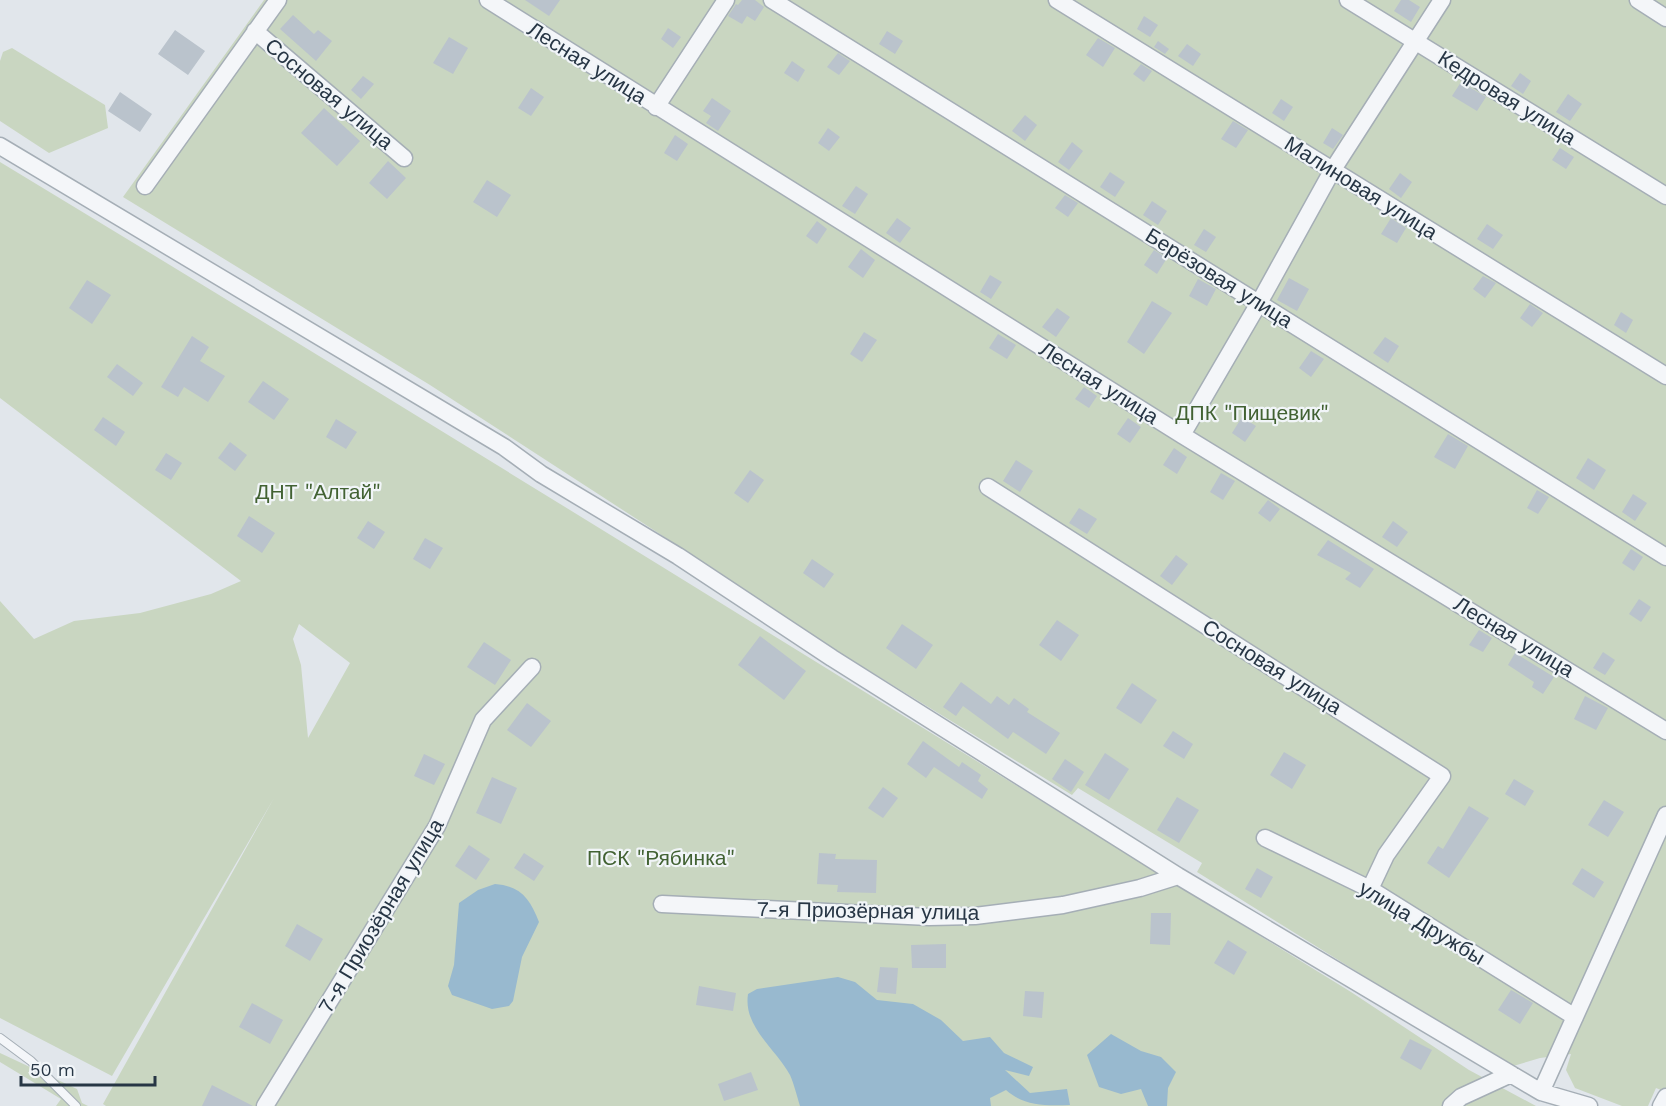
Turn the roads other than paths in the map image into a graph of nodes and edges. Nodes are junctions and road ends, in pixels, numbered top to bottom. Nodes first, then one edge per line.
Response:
1 (278, 0) edge
2 (488, 0) edge
3 (726, 0) edge
4 (772, 0) edge
5 (1057, 0) edge
6 (1348, 0) edge
7 (1442, 0) edge
8 (1638, 0) edge
9 (512, 7) edge
10 (1666, 18) edge
11 (255, 31) junction
12 (1415, 42) junction
13 (656, 107) junction
14 (0, 146) edge
15 (404, 158) dead end
16 (1332, 171) junction
17 (145, 186) dead end
18 (1666, 196) edge
19 (1259, 303) junction
20 (1666, 376) edge
21 (1182, 435) junction
22 (988, 487) dead end
23 (1666, 557) edge
24 (532, 667) dead end
25 (1666, 730) edge
26 (1666, 815) edge
27 (1265, 838) dead end
28 (1178, 876) junction
29 (1370, 889) junction
30 (662, 904) dead end
31 (1575, 1017) junction
32 (0, 1038) edge
33 (1511, 1074) junction
34 (1541, 1092) junction
35 (1666, 1097) edge
36 (76, 1106) edge
37 (266, 1106) edge
38 (1451, 1106) edge
39 (1589, 1106) edge
40 (1661, 1106) edge

1 - 11 street
2 - 9 street, Лесная улица
3 - 13 street, Лесная улица
4 - 19 street, Берёзовая улица
5 - 16 street, Малиновая улица
6 - 12 street, Кедровая улица
7 - 12 street
8 - 10 street
9 - 13 street, Лесная улица
11 - 15 street, Сосновая улица
11 - 17 street
12 - 16 street
12 - 18 street, Кедровая улица
13 - 21 street, Лесная улица
14 - 28 street
16 - 19 street
16 - 20 street, Малиновая улица
19 - 21 street
19 - 23 street, Берёзовая улица
21 - 25 street, Лесная улица
22 - 29 street, Сосновая улица
24 - 37 street, 7-я Приозёрная улица
26 - 31 street
27 - 29 street, улица Дружбы
28 - 30 street, 7-я Приозёрная улица
28 - 33 street
29 - 31 street, улица Дружбы
31 - 34 street
32 - 36 lane
33 - 34 street
33 - 38 street
34 - 39 street
35 - 40 street

